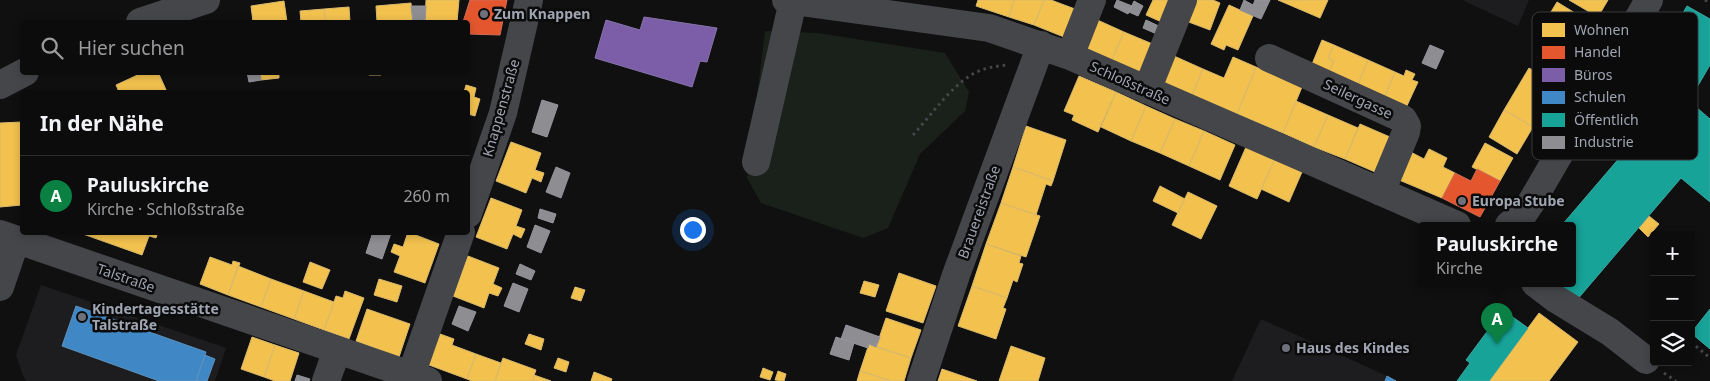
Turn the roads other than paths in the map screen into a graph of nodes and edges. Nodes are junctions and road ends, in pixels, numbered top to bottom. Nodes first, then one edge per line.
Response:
1 (206, 0) edge
2 (529, 0) edge
3 (789, 0) edge
4 (1092, 0) edge
5 (1183, 0) edge
6 (1648, 0) edge
7 (1641, 12) edge
8 (146, 20) edge
9 (1038, 54) junction
10 (1070, 56) junction
11 (1269, 58) dead end
12 (20, 75) edge
13 (0, 85) edge
14 (1147, 90) junction
15 (1556, 160) edge
16 (756, 162) dead end
17 (1381, 192) junction
18 (470, 208) edge
19 (1451, 222) edge
20 (1513, 222) edge
21 (460, 235) edge
22 (8, 237) edge
23 (0, 287) edge
24 (1540, 287) edge
25 (336, 350) junction
26 (1646, 360) dead end
27 (420, 378) edge
28 (326, 381) edge
29 (921, 381) edge

1 - 8 street
2 - 18 street, Knappenstraße
3 - 9 street, Schloßstraße
3 - 16 street
4 - 10 street
5 - 14 street
6 - 7 street
9 - 10 street, Schloßstraße
9 - 29 street, Brauereistraße
10 - 14 street, Schloßstraße
11 - 17 street, Seilergasse
12 - 13 street
14 - 17 street, Schloßstraße
15 - 20 street
17 - 19 street, Schloßstraße
21 - 27 street
22 - 23 street
22 - 25 street, Talstraße
24 - 26 street
25 - 27 street, Talstraße
25 - 28 street

